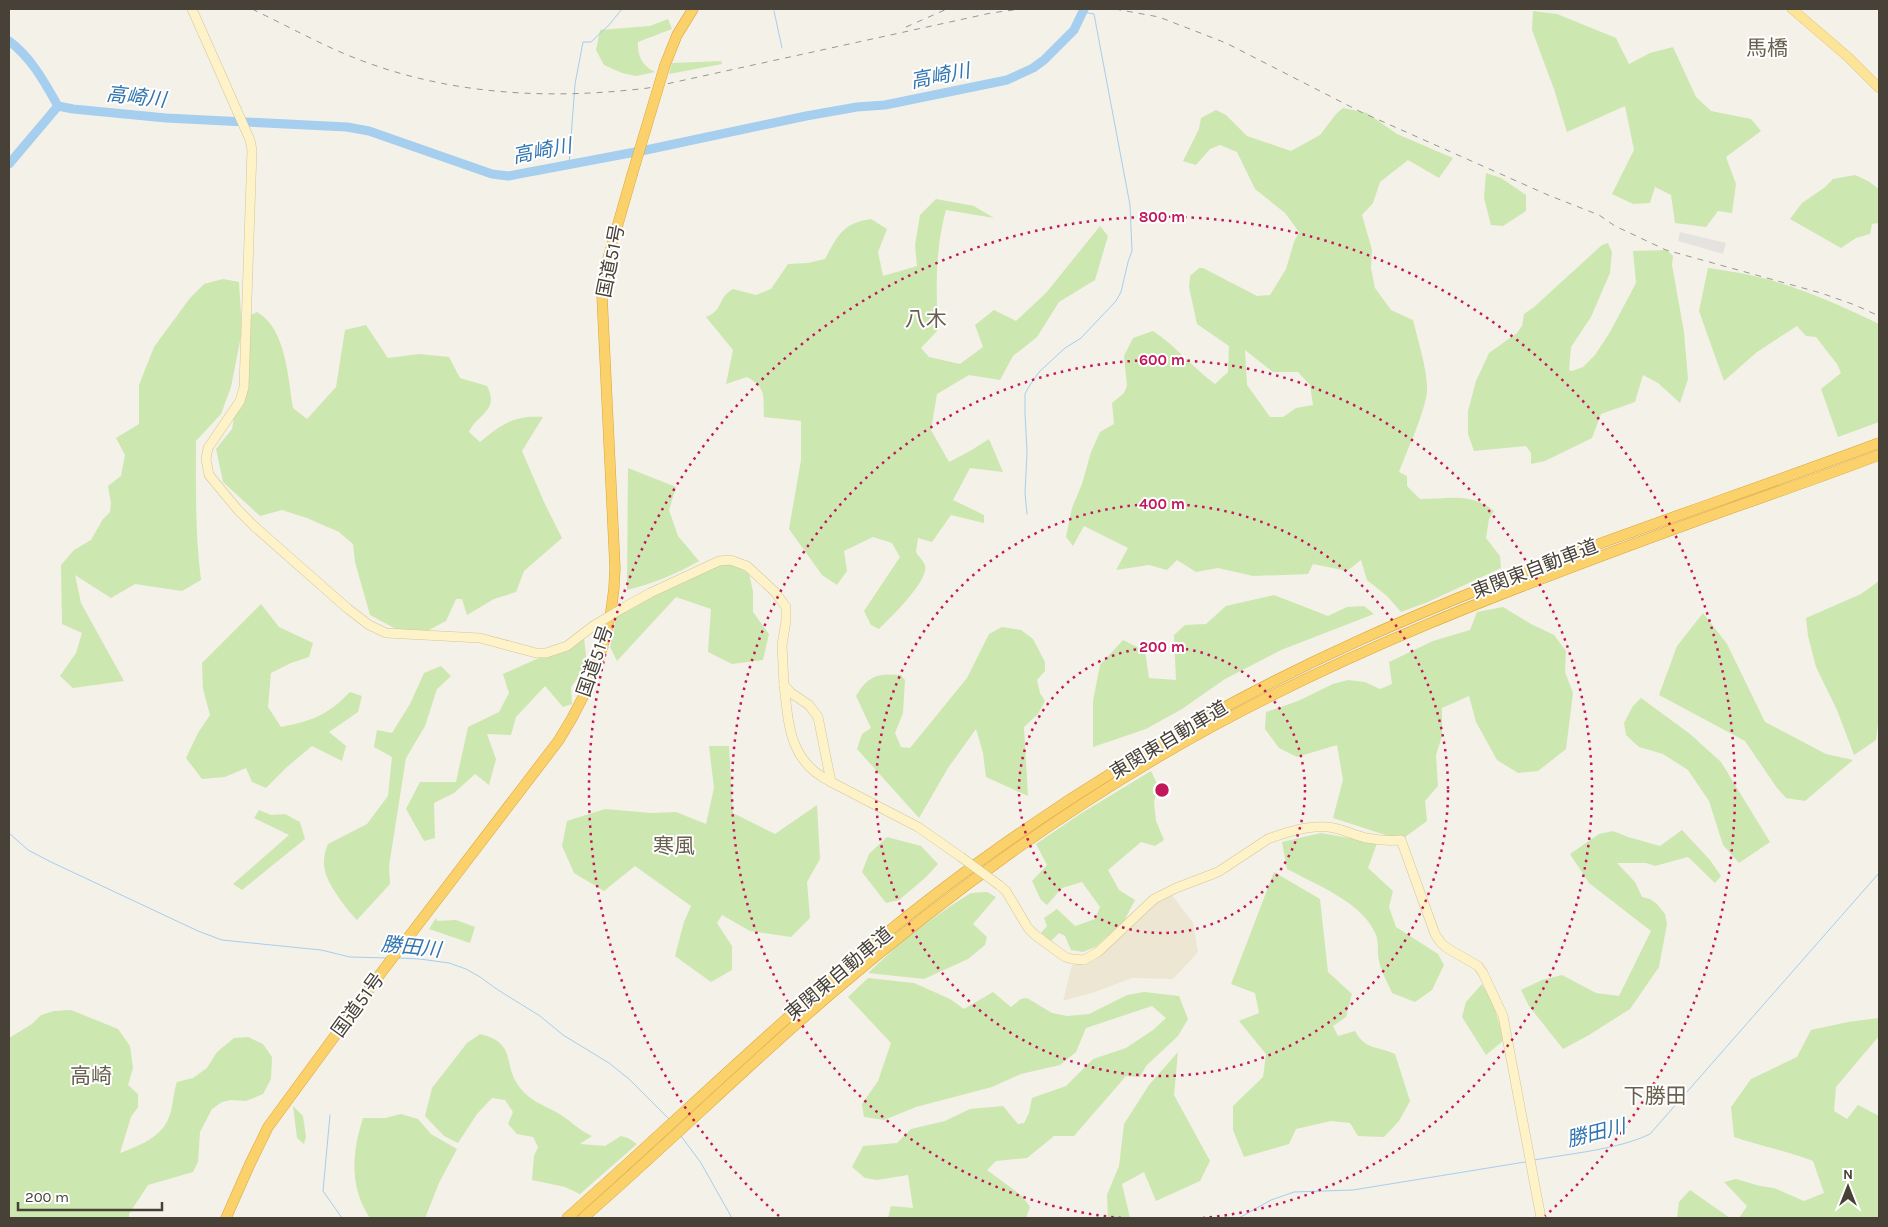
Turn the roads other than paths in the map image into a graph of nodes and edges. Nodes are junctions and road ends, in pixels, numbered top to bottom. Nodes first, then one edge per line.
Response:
1 (192, 9) edge
2 (693, 9) edge
3 (1792, 9) edge
4 (1879, 88) edge
5 (1879, 443) edge
6 (1879, 455) edge
7 (784, 685) junction
8 (831, 782) junction
9 (226, 1218) edge
10 (566, 1218) edge
11 (583, 1218) edge
12 (1541, 1218) edge

1 - 7 street, bridge
2 - 9 highway, 国道51号, bridge
3 - 4 main road
5 - 10 highway, 東関東自動車道
6 - 11 highway, 東関東自動車道
7 - 8 street
7 - 8 street
8 - 12 street, bridge

